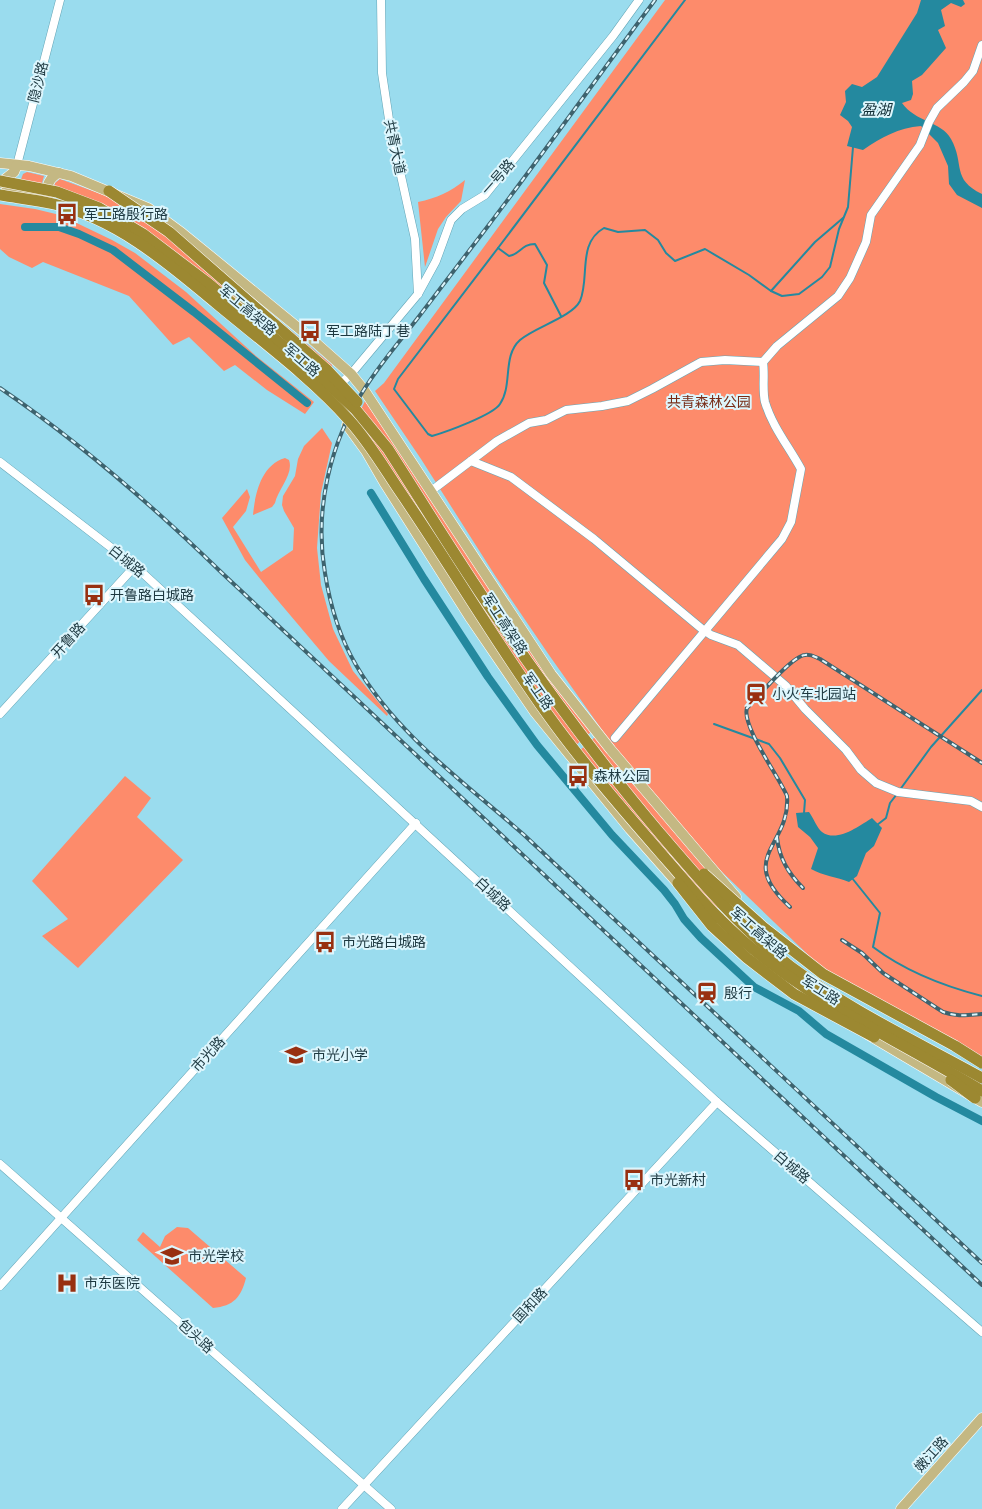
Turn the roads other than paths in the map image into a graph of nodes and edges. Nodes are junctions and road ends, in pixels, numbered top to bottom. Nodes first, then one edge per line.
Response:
1 (60, 0) edge
2 (380, 0) edge
3 (639, 0) edge
4 (982, 44) edge
5 (0, 163) edge
6 (16, 165) junction
7 (59, 173) junction
8 (0, 182) edge
9 (0, 191) edge
10 (109, 191) junction
11 (0, 196) edge
12 (48, 199) junction
13 (418, 294) junction
14 (763, 362) junction
15 (351, 374) junction
16 (325, 399) junction
17 (378, 435) junction
18 (471, 461) junction
19 (0, 462) edge
20 (431, 491) junction
21 (135, 566) junction
22 (706, 631) junction
23 (0, 714) edge
24 (615, 738) dead end
25 (982, 807) edge
26 (416, 823) junction
27 (671, 846) junction
28 (982, 1064) edge
29 (982, 1078) edge
30 (980, 1097) edge
31 (718, 1102) junction
32 (0, 1164) edge
33 (61, 1217) junction
34 (0, 1286) edge
35 (982, 1332) edge
36 (982, 1418) edge
37 (364, 1485) junction
38 (342, 1509) edge
39 (391, 1509) edge
40 (901, 1509) edge

1 - 6 street, 隐沙路
2 - 13 street, 共青大道
3 - 13 street, 一号路
4 - 14 street
5 - 6 main road, 军工路
6 - 7 main road, 军工路
6 - 8 main road
7 - 10 main road, 军工路
7 - 12 main road
8 - 17 highway, 军工高架路, bridge
9 - 12 main road, 军工路
10 - 15 main road, 军工路
10 - 17 highway, bridge
11 - 30 highway, 军工高架路, bridge
12 - 16 main road, 军工路
13 - 15 street, 一号路
14 - 18 street
14 - 22 street
15 - 16 street, 一号路
15 - 20 main road, 军工路
16 - 30 main road, 军工路
17 - 27 highway, 军工高架路, bridge
18 - 20 street
18 - 22 street
19 - 21 street, 白城路
20 - 28 main road, 军工路
21 - 23 street, 开鲁路
21 - 26 street, 白城路
22 - 24 street
22 - 25 street
26 - 31 street, 白城路
26 - 33 street, 市光路
27 - 28 highway, bridge
27 - 29 highway, 军工高架路, bridge
31 - 35 street, 白城路
31 - 37 street, 国和路
32 - 33 street, 包头路
33 - 34 street, 市光路
33 - 37 street, 包头路
36 - 40 main road, 嫩江路
37 - 38 street, 国和路
37 - 39 street, 包头路

